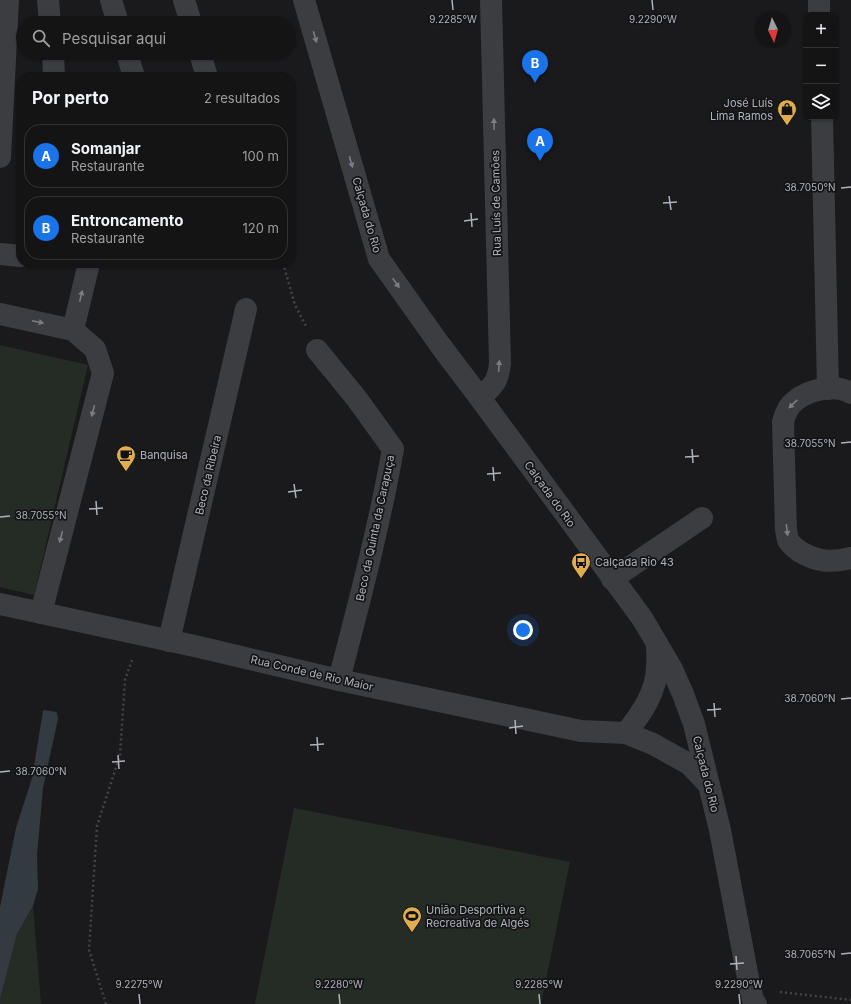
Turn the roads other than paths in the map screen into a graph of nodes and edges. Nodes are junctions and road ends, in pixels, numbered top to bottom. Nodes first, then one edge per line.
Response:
1 (8, 0) edge
2 (48, 0) edge
3 (112, 0) edge
4 (184, 0) edge
5 (304, 0) edge
6 (491, 0) edge
7 (819, 0) edge
8 (819, 12) edge
9 (49, 16) edge
10 (116, 16) edge
11 (188, 16) edge
12 (53, 60) edge
13 (129, 60) edge
14 (202, 60) edge
15 (54, 72) edge
16 (133, 72) edge
17 (206, 72) edge
18 (822, 120) edge
19 (0, 158) edge
20 (0, 254) edge
21 (16, 256) edge
22 (84, 268) edge
23 (246, 309) dead end
24 (0, 314) edge
25 (73, 330) junction
26 (318, 350) road end
27 (828, 389) junction
28 (851, 393) edge
29 (480, 398) junction
30 (702, 518) dead end
31 (851, 558) edge
32 (612, 579) junction
33 (0, 604) edge
34 (41, 613) junction
35 (169, 641) junction
36 (657, 644) junction
37 (339, 680) junction
38 (626, 733) junction
39 (709, 785) junction
40 (756, 1004) edge

1 - 19 street
2 - 9 street
3 - 10 street
4 - 11 street
5 -> 29 street, Calçada do Rio
29 -> 6 street, Rua Luís de Camões
7 - 8 street
12 - 15 street
13 - 16 street
14 - 17 street
18 - 27 street
20 - 21 street
25 -> 22 street
23 - 35 street, Beco da Ribeira
24 -> 25 street
25 -> 34 street
26 - 37 street, Beco da Quinta da Carapuça
27 - 28 street
27 -> 31 street
29 - 32 street, Calçada do Rio
30 - 32 street
32 - 36 street, Calçada do Rio
33 - 34 street, Rua Conde de Rio Maior
34 - 35 street, Rua Conde de Rio Maior
35 - 37 street, Rua Conde de Rio Maior
36 - 38 street
36 - 39 street, Calçada do Rio
37 - 38 street, Rua Conde de Rio Maior
38 - 39 street, Rua Conde de Rio Maior
39 - 40 street, Calçada do Rio

